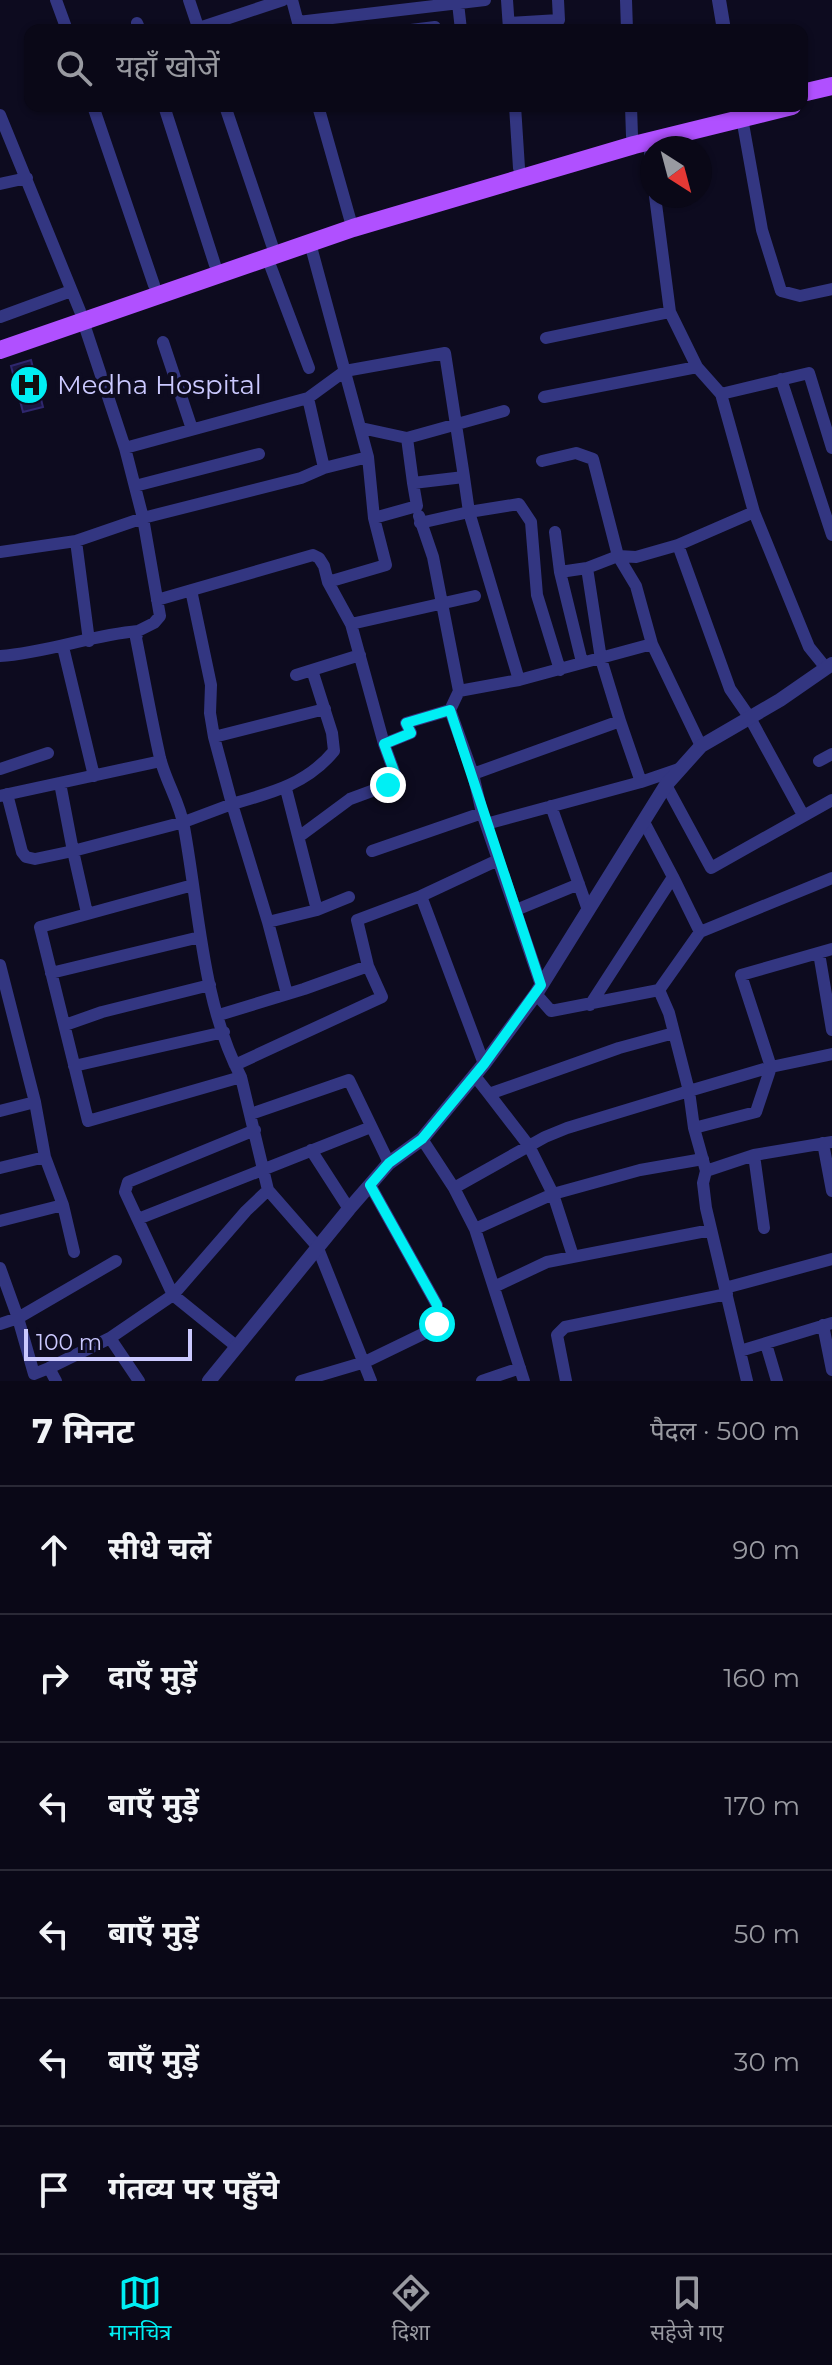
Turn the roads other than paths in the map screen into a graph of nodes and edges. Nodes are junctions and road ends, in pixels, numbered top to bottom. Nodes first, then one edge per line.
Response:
1 (56, 0) edge
2 (189, 0) edge
3 (283, 0) edge
4 (292, 0) edge
5 (485, 0) edge
6 (507, 0) edge
7 (558, 0) edge
8 (626, 0) edge
9 (719, 0) edge
10 (458, 3) junction
11 (65, 24) edge
12 (197, 24) edge
13 (213, 24) edge
14 (298, 24) edge
15 (313, 24) edge
16 (460, 24) edge
17 (509, 24) edge
18 (560, 24) edge
19 (627, 24) edge
20 (723, 24) edge
21 (832, 86) edge
22 (808, 92) edge
23 (832, 96) edge
24 (808, 102) edge
25 (95, 112) edge
26 (166, 112) edge
27 (227, 112) edge
28 (322, 112) edge
29 (515, 112) edge
30 (633, 112) edge
31 (736, 112) edge
32 (743, 112) edge
33 (1, 122) edge
34 (651, 136) edge
35 (640, 139) junction
36 (519, 168) junction
37 (27, 178) junction
38 (0, 184) edge
39 (657, 208) edge
40 (350, 219) junction
41 (310, 243) junction
42 (270, 251) junction
43 (225, 265) junction
44 (154, 285) junction
45 (832, 289) edge
46 (71, 291) junction
47 (670, 312) junction
48 (81, 316) junction
49 (0, 317) edge
50 (546, 338) dead end
51 (0, 340) edge
52 (163, 342) dead end
53 (0, 350) edge
54 (697, 367) junction
55 (309, 368) dead end
56 (345, 371) junction
57 (781, 379) junction
58 (721, 394) junction
59 (544, 397) dead end
60 (308, 398) junction
61 (504, 411) dead end
62 (455, 423) junction
63 (361, 428) junction
64 (192, 429) junction
65 (407, 438) junction
66 (125, 448) junction
67 (832, 448) edge
68 (259, 454) dead end
69 (368, 457) junction
70 (542, 461) dead end
71 (324, 468) junction
72 (464, 477) junction
73 (413, 483) junction
74 (135, 486) junction
75 (417, 506) junction
76 (469, 512) junction
77 (754, 512) junction
78 (143, 518) junction
79 (374, 518) junction
80 (420, 523) junction
81 (555, 532) dead end
82 (832, 535) edge
83 (76, 541) junction
84 (678, 545) junction
85 (0, 552) edge
86 (618, 556) junction
87 (636, 557) junction
88 (587, 568) junction
89 (560, 572) junction
90 (328, 582) junction
91 (636, 586) junction
92 (191, 590) junction
93 (475, 596) dead end
94 (157, 600) junction
95 (442, 603) junction
96 (351, 624) junction
97 (138, 631) junction
98 (89, 641) junction
99 (652, 644) junction
100 (63, 647) junction
101 (360, 655) junction
102 (0, 656) edge
103 (601, 659) junction
104 (582, 662) junction
105 (829, 666) edge
106 (312, 670) junction
107 (560, 670) junction
108 (296, 675) dead end
109 (519, 680) junction
110 (459, 691) junction
111 (325, 709) junction
112 (450, 710) junction
113 (750, 718) junction
114 (620, 721) junction
115 (214, 737) junction
116 (384, 744) junction
117 (701, 746) junction
118 (48, 753) dead end
119 (832, 754) edge
120 (161, 761) junction
121 (819, 761) dead end
122 (0, 769) edge
123 (679, 769) junction
124 (473, 774) junction
125 (94, 776) junction
126 (641, 782) junction
127 (60, 783) junction
128 (666, 785) junction
129 (286, 789) junction
130 (4, 795) edge
131 (832, 800) edge
132 (232, 804) junction
133 (551, 806) junction
134 (803, 815) junction
135 (484, 819) junction
136 (184, 822) junction
137 (644, 822) junction
138 (300, 836) junction
139 (73, 851) junction
140 (372, 851) dead end
141 (498, 860) junction
142 (673, 877) junction
143 (832, 878) edge
144 (579, 884) junction
145 (193, 885) junction
146 (421, 896) junction
147 (349, 897) dead end
148 (317, 910) junction
149 (516, 910) junction
150 (588, 910) junction
151 (87, 913) junction
152 (268, 922) junction
153 (700, 932) junction
154 (200, 937) junction
155 (826, 951) edge
156 (0, 965) edge
157 (368, 966) junction
158 (51, 973) junction
159 (210, 985) junction
160 (538, 989) junction
161 (659, 990) junction
162 (287, 994) junction
163 (590, 1005) junction
164 (219, 1015) junction
165 (65, 1025) junction
166 (832, 1030) edge
167 (224, 1032) junction
168 (674, 1033) junction
169 (832, 1054) edge
170 (235, 1065) junction
171 (74, 1066) junction
172 (771, 1067) junction
173 (479, 1070) junction
174 (241, 1077) junction
175 (689, 1091) junction
176 (489, 1094) junction
177 (35, 1102) junction
178 (0, 1111) edge
179 (251, 1114) junction
180 (371, 1127) junction
181 (694, 1128) junction
182 (255, 1130) junction
183 (422, 1139) junction
184 (828, 1142) edge
185 (529, 1146) junction
186 (311, 1150) junction
187 (754, 1155) junction
188 (45, 1157) junction
189 (389, 1163) junction
190 (704, 1165) junction
191 (0, 1168) edge
192 (264, 1169) junction
193 (370, 1185) junction
194 (454, 1188) junction
195 (268, 1190) junction
196 (832, 1191) edge
197 (553, 1194) junction
198 (63, 1205) junction
199 (349, 1209) junction
200 (138, 1219) junction
201 (0, 1221) edge
202 (764, 1228) dead end
203 (475, 1229) junction
204 (711, 1230) junction
205 (317, 1246) junction
206 (74, 1252) dead end
207 (573, 1256) junction
208 (832, 1259) edge
209 (116, 1261) dead end
210 (0, 1268) edge
211 (494, 1287) junction
212 (726, 1291) junction
213 (173, 1295) junction
214 (18, 1318) junction
215 (0, 1324) edge
216 (827, 1324) edge
217 (110, 1338) junction
218 (766, 1344) junction
219 (236, 1346) junction
220 (740, 1351) junction
221 (365, 1362) junction
222 (49, 1368) junction
223 (832, 1370) edge
224 (34, 1374) junction
225 (522, 1375) edge
226 (21, 1381) edge
227 (56, 1381) edge
228 (139, 1381) edge
229 (209, 1381) edge
230 (301, 1381) edge
231 (371, 1381) edge
232 (482, 1381) edge
233 (566, 1381) edge
234 (747, 1381) edge
235 (777, 1381) edge

1 - 11 street
2 - 12 street
3 - 13 street
4 - 14 street
5 - 10 street
6 - 17 street
7 - 18 street
8 - 19 street
9 - 20 street
10 - 15 street
10 - 16 street
21 - 22 main road
23 - 24 main road
25 - 44 street
26 - 43 street
27 - 42 street
28 - 40 street
29 - 36 street
30 - 35 street
31 - 34 main road
32 - 45 street
33 - 37 street
35 - 36 main road
35 - 41 main road
36 - 40 main road
37 - 38 street
37 - 46 street
39 - 47 street
40 - 42 main road
41 - 42 main road
41 - 56 street
42 - 43 main road
42 - 55 street
43 - 44 main road
43 - 48 main road
44 - 48 main road
46 - 48 street
46 - 49 street
47 - 50 street
47 - 54 street
48 - 51 main road
48 - 53 main road
48 - 66 street
52 - 64 street
54 - 58 street
54 - 59 street
56 - 60 street
56 - 62 street
56 - 63 street
57 - 58 street
57 - 67 street
57 - 82 street
58 - 77 street
60 - 64 street
60 - 71 street
61 - 62 street
62 - 65 street
62 - 72 street
63 - 65 street
63 - 69 street
64 - 66 street
65 - 73 street
66 - 74 street
68 - 74 street
69 - 71 street
69 - 79 street
70 - 86 street
71 - 78 street
72 - 73 street
72 - 76 street
73 - 75 street
74 - 78 street
75 - 79 street
75 - 80 street
76 - 80 street
76 - 107 street
76 - 109 street
77 - 84 street
77 - 105 street
78 - 83 street
78 - 94 street
79 - 90 street
80 - 95 street
81 - 89 street
83 - 85 street
83 - 98 street
84 - 87 street
84 - 113 street
86 - 87 street
86 - 88 street
86 - 91 street
87 - 91 street
88 - 89 street
88 - 103 street
89 - 104 street
90 - 92 street
90 - 96 street
91 - 99 street
92 - 94 street
92 - 115 street
93 - 95 street
94 - 97 street
95 - 96 street
95 - 110 street
96 - 101 street
97 - 98 street
97 - 120 street
98 - 100 street
99 - 103 street
99 - 117 street
100 - 102 street
100 - 125 street
101 - 106 street
101 - 116 street
103 - 104 street
103 - 114 street
104 - 107 street
105 - 113 street
106 - 108 street
106 - 111 street
107 - 109 street
109 - 110 street
110 - 112 street
111 - 115 street
111 - 129 street
112 - 116 street
112 - 124 street
113 - 117 street
113 - 134 street
114 - 124 street
114 - 126 street
115 - 132 street
116 - 138 street
117 - 123 street
118 - 122 street
119 - 121 street
120 - 125 street
120 - 136 street
123 - 126 street
123 - 128 street
124 - 135 street
125 - 127 street
126 - 133 street
127 - 130 street
127 - 139 street
128 - 134 street
128 - 137 street
129 - 132 street
129 - 138 street
130 - 139 street
131 - 134 street
132 - 136 street
132 - 152 street
133 - 135 street
133 - 144 street
135 - 140 street
135 - 141 street
136 - 139 street
136 - 145 street
137 - 142 street
137 - 150 street
138 - 148 street
139 - 151 street
141 - 146 street
141 - 149 street
142 - 153 street
142 - 163 street
143 - 153 street
144 - 149 street
144 - 150 street
145 - 151 street
145 - 154 street
146 - 157 street
146 - 173 street
147 - 148 street
148 - 152 street
149 - 160 street
150 - 160 street
151 - 158 street
152 - 162 street
153 - 161 street
154 - 158 street
154 - 159 street
155 - 166 street
155 - 172 street
156 - 177 street
157 - 162 street
157 - 170 street
158 - 165 street
159 - 164 street
159 - 165 street
160 - 163 street
160 - 173 street
161 - 163 street
161 - 168 street
162 - 164 street
164 - 167 street
165 - 171 street
167 - 170 street
167 - 171 street
168 - 175 street
168 - 176 street
169 - 172 street
170 - 174 street
171 - 174 street
172 - 175 street
172 - 181 street
173 - 176 street
173 - 183 street
174 - 179 street
175 - 181 street
175 - 185 street
176 - 185 street
177 - 178 street
177 - 188 street
179 - 180 street
179 - 182 street
180 - 186 street
180 - 189 street
181 - 190 street
182 - 192 street
182 - 200 street
183 - 189 street
183 - 194 street
184 - 187 street
184 - 196 street
185 - 194 street
185 - 197 street
186 - 192 street
186 - 199 street
187 - 190 street
187 - 202 street
188 - 191 street
188 - 198 street
189 - 193 street
190 - 197 street
190 - 204 street
192 - 195 street
192 - 200 street
193 - 199 street
193 - 221 street
194 - 203 street
195 - 205 street
195 - 213 street
197 - 203 street
197 - 207 street
198 - 201 street
198 - 206 street
199 - 205 street
200 - 213 street
203 - 211 street
204 - 207 street
204 - 212 street
205 - 219 street
205 - 221 street
207 - 211 street
208 - 212 street
209 - 214 street
210 - 214 street
211 - 225 street
212 - 220 street
212 - 233 street
213 - 217 street
213 - 219 street
214 - 215 street
214 - 224 street
216 - 218 street
216 - 223 street
217 - 222 street
217 - 228 street
218 - 220 street
218 - 235 street
219 - 229 street
220 - 234 street
221 - 230 street
221 - 231 street
222 - 224 street
222 - 227 street
224 - 226 street
225 - 232 street

